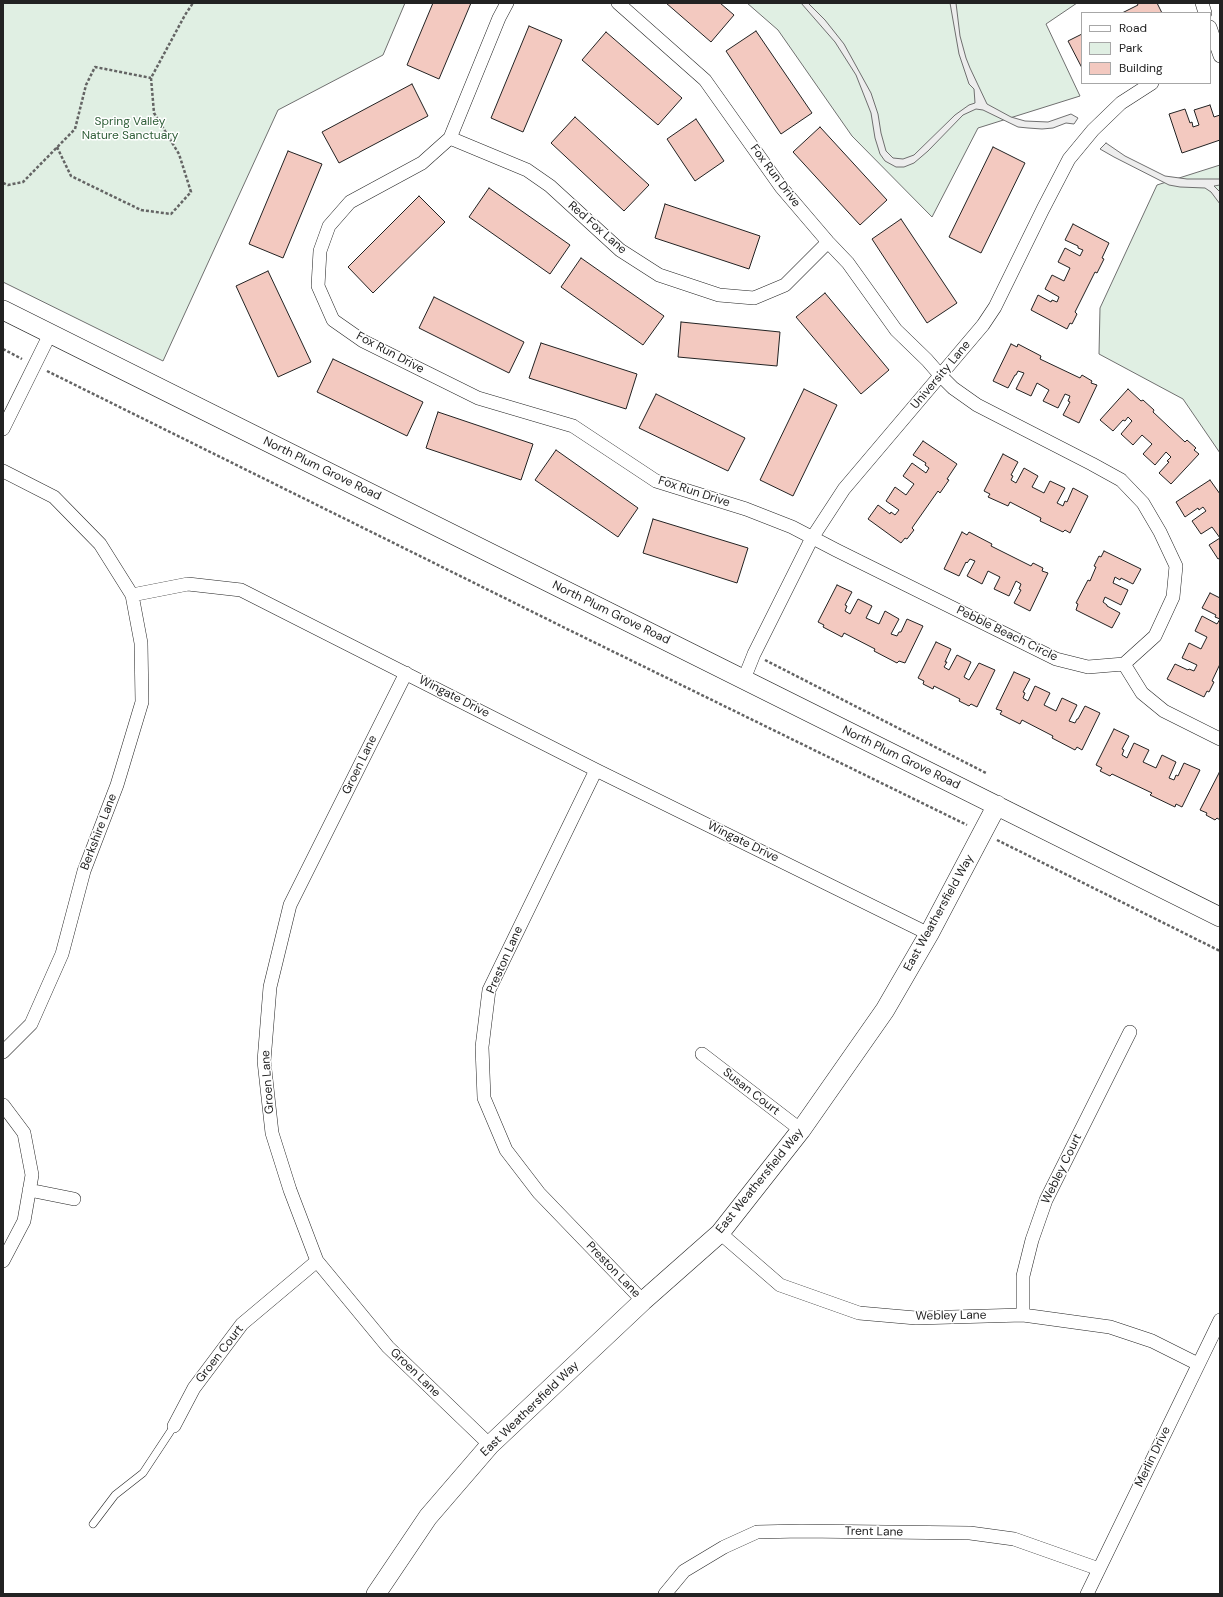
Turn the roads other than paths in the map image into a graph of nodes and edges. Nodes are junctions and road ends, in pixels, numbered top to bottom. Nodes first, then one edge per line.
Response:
1 (507, 3) edge
2 (618, 3) edge
3 (1211, 30) edge
4 (1220, 57) edge
5 (1211, 62) edge
6 (1151, 84) edge
7 (450, 138) junction
8 (828, 242) junction
9 (3, 310) edge
10 (50, 334) junction
11 (940, 375) junction
12 (3, 429) edge
13 (3, 471) edge
14 (812, 538) junction
15 (132, 595) junction
16 (1124, 664) junction
17 (406, 673) junction
18 (744, 679) junction
19 (1220, 738) edge
20 (596, 770) junction
21 (997, 805) junction
22 (1220, 917) edge
23 (929, 934) junction
24 (1130, 1032) dead end
25 (3, 1052) edge
26 (702, 1054) dead end
27 (3, 1105) edge
28 (800, 1130) junction
29 (29, 1190) junction
30 (74, 1199) dead end
31 (720, 1233) junction
32 (3, 1261) edge
33 (317, 1261) junction
34 (643, 1301) junction
35 (1023, 1315) junction
36 (1220, 1320) edge
37 (1198, 1364) junction
38 (174, 1426) joint
39 (490, 1445) junction
40 (93, 1524) dead end
41 (1099, 1569) junction
42 (376, 1594) edge
43 (665, 1594) edge
44 (1087, 1594) edge

1 - 7 street, Fox Run Drive
2 - 8 street, Fox Run Drive
3 - 4 street
4 - 5 street
6 - 11 street, University Lane
7 - 8 street, Red Fox Lane
7 - 14 street, Fox Run Drive
8 - 11 street, Fox Run Drive
9 - 10 street, North Plum Grove Road
10 - 12 street
10 - 18 street, North Plum Grove Road
11 - 14 street, University Lane
11 - 16 street
13 - 15 street
14 - 16 street, Pebble Beach Circle
14 - 18 street, University Lane
15 - 17 street, Wingate Drive
15 - 25 street, Berkshire Lane
16 - 19 street
17 - 20 street, Wingate Drive
17 - 33 street, Groen Lane
18 - 21 street, North Plum Grove Road
20 - 23 street, Wingate Drive
20 - 34 street, Preston Lane
21 - 22 street, North Plum Grove Road
21 - 23 street, East Weathersfield Way
23 - 28 street, East Weathersfield Way
24 - 35 street, Webley Court
26 - 28 street, Susan Court
27 - 29 street
28 - 31 street, East Weathersfield Way
29 - 30 street
29 - 32 street
31 - 34 street, East Weathersfield Way
31 - 35 street, Webley Lane
33 - 38 street, Groen Court
33 - 39 street, Groen Lane
34 - 39 street, East Weathersfield Way
35 - 37 street, Webley Lane
36 - 37 street, Merlin Drive
37 - 41 street, Merlin Drive
38 - 40 lane
39 - 42 street, East Weathersfield Way
41 - 43 street, Trent Lane
41 - 44 street, Merlin Drive

